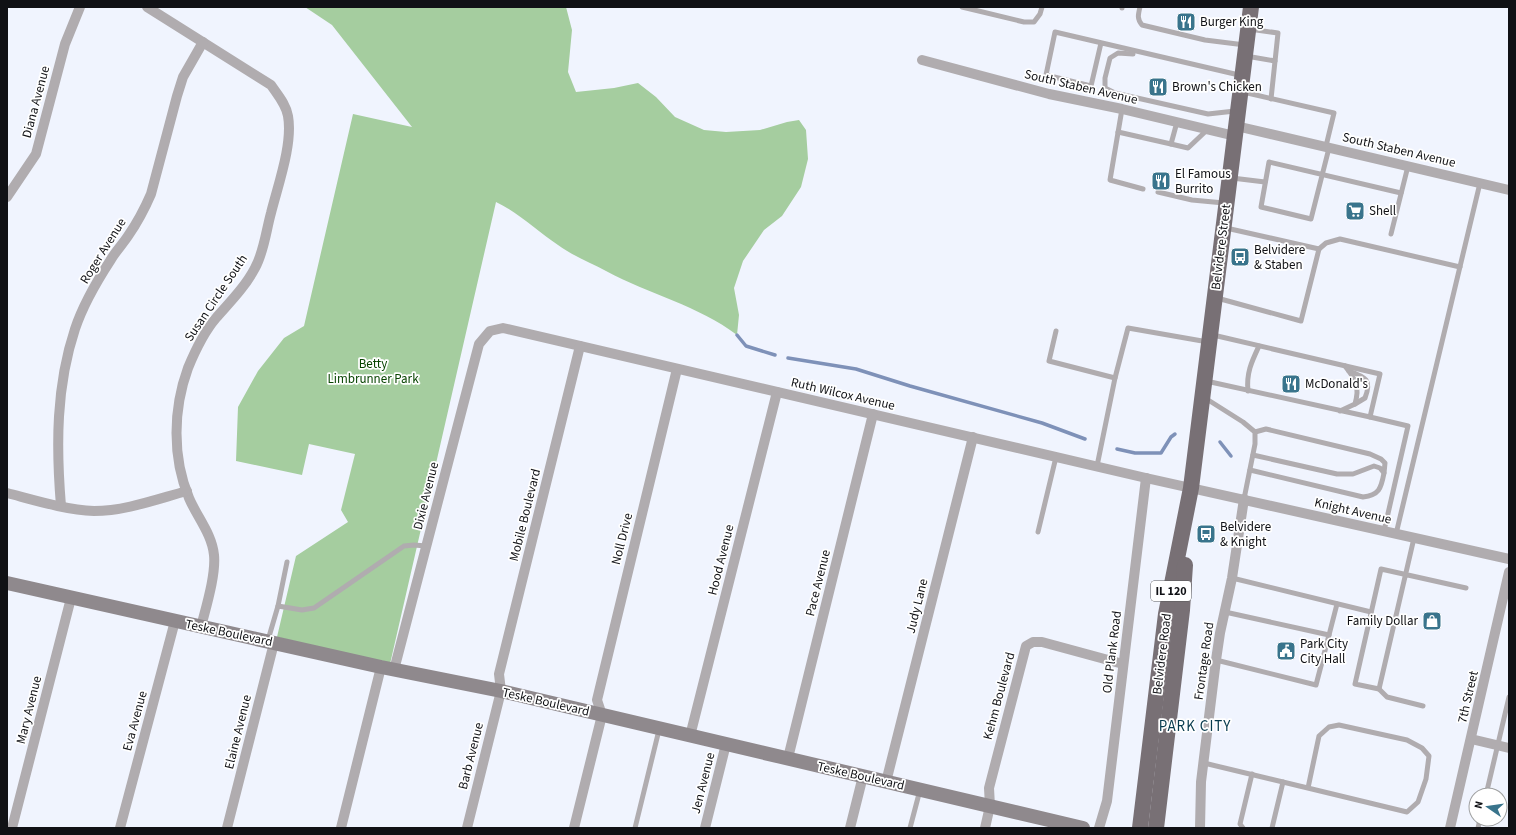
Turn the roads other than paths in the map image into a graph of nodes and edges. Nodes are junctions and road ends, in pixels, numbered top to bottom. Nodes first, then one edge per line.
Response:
1 (80, 7) edge
2 (147, 7) edge
3 (962, 7) edge
4 (1042, 7) edge
5 (1140, 7) edge
6 (1251, 7) edge
7 (1248, 29) junction
8 (203, 42) junction
9 (1101, 43) junction
10 (1246, 51) junction
11 (1158, 56) junction
12 (922, 60) dead end
13 (1275, 61) junction
14 (1242, 76) junction
15 (1240, 92) junction
16 (1270, 99) junction
17 (1122, 109) junction
18 (1177, 122) junction
19 (1237, 124) junction
20 (1208, 129) junction
21 (1118, 132) junction
22 (1171, 144) junction
23 (1328, 146) junction
24 (1408, 166) junction
25 (1322, 174) junction
26 (1230, 177) junction
27 (1265, 182) junction
28 (1480, 183) junction
29 (1143, 189) dead end
30 (1509, 190) edge
31 (1158, 192) dead end
32 (1401, 193) junction
33 (7, 198) edge
34 (1227, 203) junction
35 (1224, 227) junction
36 (1391, 234) dead end
37 (1319, 249) junction
38 (1460, 267) junction
39 (1215, 298) junction
40 (490, 331) joint
41 (1056, 331) dead end
42 (1210, 339) junction
43 (580, 346) junction
44 (1259, 346) junction
45 (1345, 366) junction
46 (677, 369) junction
47 (1349, 371) junction
48 (1115, 378) junction
49 (1204, 381) junction
50 (1248, 391) junction
51 (777, 392) junction
52 (1203, 397) junction
53 (1355, 404) junction
54 (1340, 411) junction
55 (873, 414) junction
56 (1370, 418) junction
57 (1255, 432) junction
58 (973, 437) junction
59 (1253, 455) junction
60 (1056, 457) junction
61 (1097, 466) junction
62 (1250, 470) junction
63 (1384, 473) junction
64 (1146, 478) junction
65 (1191, 488) junction
66 (186, 491) junction
67 (7, 493) edge
68 (1244, 499) junction
69 (61, 506) junction
70 (1384, 531) junction
71 (1038, 532) dead end
72 (1396, 534) junction
73 (1414, 538) junction
74 (426, 546) junction
75 (1509, 560) edge
76 (287, 562) dead end
77 (1509, 572) edge
78 (1406, 575) junction
79 (1232, 578) junction
80 (7, 583) edge
81 (1466, 588) dead end
82 (71, 598) junction
83 (1337, 604) junction
84 (278, 606) junction
85 (1225, 612) junction
86 (1371, 612) junction
87 (175, 621) junction
88 (202, 627) junction
89 (1329, 635) junction
90 (271, 642) junction
91 (1216, 660) junction
92 (1123, 664) junction
93 (388, 668) junction
94 (1379, 690) junction
95 (501, 691) junction
96 (1509, 697) edge
97 (1423, 706) dead end
98 (602, 715) junction
99 (660, 728) junction
100 (690, 736) junction
101 (1472, 739) junction
102 (726, 744) junction
103 (1497, 746) junction
104 (1509, 748) edge
105 (788, 758) junction
106 (1204, 763) junction
107 (1252, 774) junction
108 (863, 776) junction
109 (886, 782) junction
110 (1283, 782) junction
111 (1488, 787) edge
112 (1308, 788) junction
113 (920, 790) junction
114 (990, 806) junction
115 (12, 828) edge
116 (120, 828) edge
117 (227, 828) edge
118 (341, 828) edge
119 (467, 828) edge
120 (574, 828) edge
121 (635, 828) edge
122 (705, 828) edge
123 (850, 828) edge
124 (910, 828) edge
125 (985, 828) edge
126 (1083, 828) edge
127 (1099, 828) edge
128 (1140, 828) edge
129 (1156, 828) edge
130 (1200, 828) edge
131 (1243, 828) edge
132 (1272, 828) edge
133 (1450, 828) edge

1 - 33 street, Diana Avenue
2 - 8 street, Susan Circle South
3 - 4 lane
5 - 10 lane
6 - 7 main road, Belvidere Street / IL 120
7 - 10 main road, Belvidere Street / IL 120
7 - 13 lane
8 - 66 street, Susan Circle South
8 - 69 street, Roger Avenue
9 - 9 lane
9 - 11 lane
10 - 13 lane
10 - 14 main road, Belvidere Street / IL 120
11 - 14 lane
11 - 19 lane
12 - 17 street, South Staben Avenue
13 - 16 lane
14 - 15 main road, Belvidere Street / IL 120
15 - 16 lane
15 - 19 main road, Belvidere Street / IL 120
16 - 23 lane
17 - 18 street, South Staben Avenue
17 - 21 lane
18 - 20 street, South Staben Avenue
18 - 22 lane
19 - 20 street, South Staben Avenue
19 - 23 street, South Staben Avenue
19 - 26 main road, Belvidere Street / IL 120
20 - 22 lane
21 - 22 lane
21 - 29 lane
23 - 24 street, South Staben Avenue
23 - 25 lane
24 - 28 street, South Staben Avenue
24 - 32 lane
25 - 27 lane
25 - 27 lane
25 - 32 lane
26 - 27 lane
26 - 34 main road, Belvidere Street / IL 120
28 - 30 street, South Staben Avenue
28 - 38 lane
31 - 34 lane
32 - 36 lane
34 - 35 main road, Belvidere Street / IL 120
35 - 37 lane
35 - 39 main road, Belvidere Street / IL 120
37 - 38 lane
37 - 39 lane
38 - 72 lane
39 - 42 main road, Belvidere Street / IL 120
40 - 43 street, Ruth Wilcox Avenue
40 - 74 street, Dixie Avenue
41 - 48 lane
42 - 44 lane
42 - 48 lane
42 - 49 main road, Belvidere Street / IL 120
43 - 46 street, Ruth Wilcox Avenue
43 - 95 street, Mobile Boulevard
44 - 45 lane
44 - 50 lane
45 - 47 lane
45 - 56 lane
46 - 51 street, Ruth Wilcox Avenue
46 - 98 street, Noll Drive
47 - 53 lane
47 - 53 lane
48 - 61 lane
49 - 50 lane
49 - 52 main road, Belvidere Street / IL 120
50 - 54 lane
51 - 55 street, Ruth Wilcox Avenue
51 - 100 street, Hood Avenue
52 - 57 lane
52 - 65 main road, Belvidere Street / IL 120
53 - 54 lane
54 - 56 lane
55 - 58 street, Ruth Wilcox Avenue
55 - 105 street, Pace Avenue
56 - 70 lane
57 - 59 lane
57 - 63 lane
58 - 60 street, Ruth Wilcox Avenue
58 - 109 street, Judy Lane
59 - 62 lane
59 - 63 lane
60 - 61 street, Ruth Wilcox Avenue
60 - 71 lane
61 - 64 street, Ruth Wilcox Avenue
62 - 63 lane
62 - 68 lane
64 - 65 street, Ruth Wilcox Avenue
64 - 92 street, Old Plank Road
65 - 68 street, Knight Avenue
65 - 128 main road, Belvidere Road / IL 120
65 - 129 main road, Belvidere Road / IL 120
66 - 69 street
66 - 88 street, Susan Circle South
67 - 69 street
68 - 70 street, Knight Avenue
68 - 79 street, Frontage Road
70 - 72 street, Knight Avenue
72 - 73 street, Knight Avenue
73 - 75 street, Knight Avenue
73 - 78 lane
74 - 84 lane
74 - 93 street, Dixie Avenue
76 - 84 lane
77 - 101 street, 7th Street
78 - 81 lane
78 - 86 lane
78 - 94 lane
79 - 83 lane
79 - 85 street, Frontage Road
80 - 82 street, Teske Boulevard
82 - 87 street, Teske Boulevard
82 - 115 street, Mary Avenue
83 - 86 lane
83 - 89 lane
84 - 90 lane
85 - 89 lane
85 - 91 street, Frontage Road
86 - 94 lane
87 - 88 street, Teske Boulevard
87 - 116 street, Eva Avenue
88 - 90 street, Teske Boulevard
89 - 91 lane
90 - 93 street, Teske Boulevard
90 - 117 street, Elaine Avenue
91 - 106 street, Frontage Road
92 - 114 street, Kehm Boulevard
92 - 127 street, Old Plank Road
93 - 95 street, Teske Boulevard
93 - 118 street, Dixie Avenue
94 - 97 lane
95 - 98 street, Teske Boulevard
95 - 119 street, Barb Avenue
96 - 103 lane
98 - 99 street, Teske Boulevard
98 - 120 street
99 - 100 street, Teske Boulevard
99 - 121 lane
100 - 102 street, Teske Boulevard
101 - 103 street
101 - 133 street, 7th Street
102 - 105 street, Teske Boulevard
102 - 122 street, Jen Avenue
103 - 104 street
103 - 111 lane
105 - 108 street, Teske Boulevard
106 - 107 lane
106 - 130 street, Frontage Road
107 - 110 lane
107 - 131 lane
108 - 109 street, Teske Boulevard
108 - 123 street
109 - 113 street, Teske Boulevard
110 - 112 lane
110 - 132 lane
112 - 112 lane
113 - 114 street, Teske Boulevard
113 - 124 lane
114 - 125 street, Kehm Boulevard
114 - 126 street, Teske Boulevard

